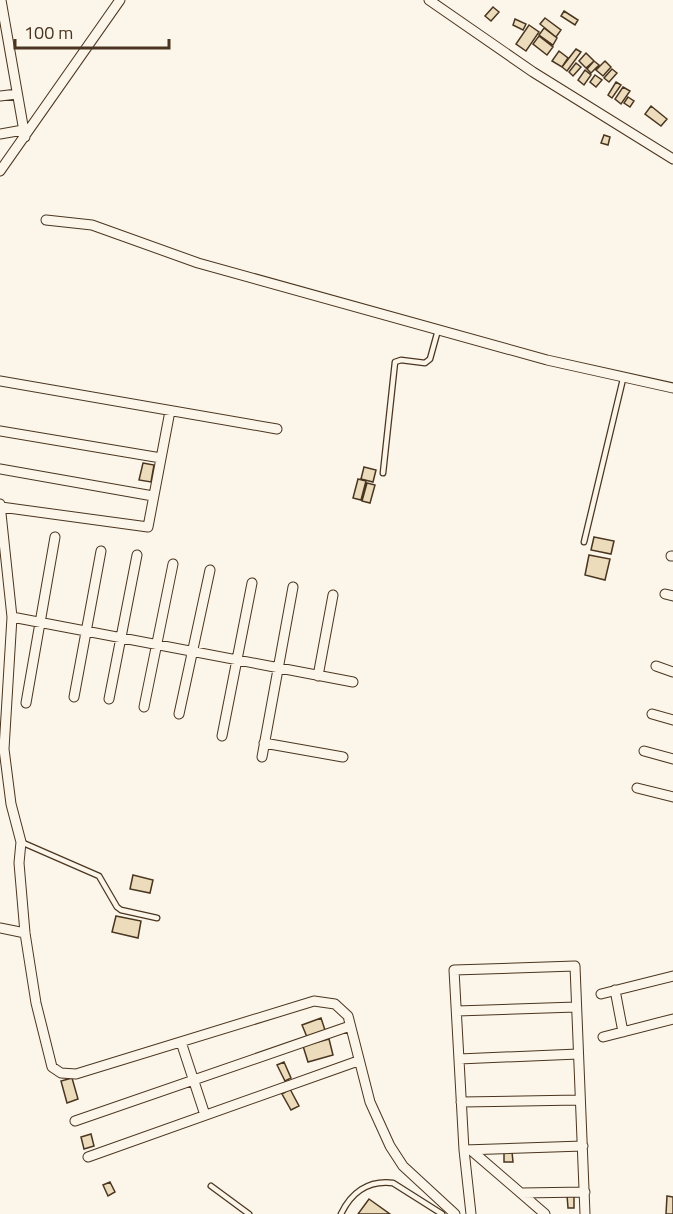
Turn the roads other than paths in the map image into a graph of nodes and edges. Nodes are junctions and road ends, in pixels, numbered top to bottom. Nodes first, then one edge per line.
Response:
1 (1, 0) edge
2 (120, 0) edge
3 (429, 0) edge
4 (2, 21) edge
5 (11, 58) junction
6 (0, 60) edge
7 (17, 94) junction
8 (0, 96) edge
9 (0, 134) edge
10 (24, 134) junction
11 (673, 159) edge
12 (0, 171) edge
13 (46, 220) dead end
14 (438, 330) junction
15 (623, 379) junction
16 (0, 381) edge
17 (673, 388) edge
18 (170, 411) junction
19 (277, 429) dead end
20 (0, 431) edge
21 (161, 458) junction
22 (0, 469) edge
23 (383, 473) dead end
24 (153, 496) junction
25 (0, 506) edge
26 (55, 537) dead end
27 (584, 542) dead end
28 (101, 551) dead end
29 (137, 555) dead end
30 (173, 564) dead end
31 (210, 570) dead end
32 (252, 584) dead end
33 (293, 587) dead end
34 (333, 595) dead end
35 (12, 617) junction
36 (39, 622) junction
37 (86, 631) junction
38 (121, 638) junction
39 (156, 644) junction
40 (192, 651) junction
41 (237, 660) junction
42 (656, 666) dead end
43 (277, 668) junction
44 (673, 672) edge
45 (318, 676) junction
46 (353, 682) dead end
47 (74, 697) dead end
48 (109, 699) dead end
49 (26, 703) dead end
50 (144, 707) dead end
51 (179, 714) dead end
52 (652, 714) dead end
53 (673, 720) edge
54 (222, 736) dead end
55 (264, 743) junction
56 (644, 751) dead end
57 (262, 757) dead end
58 (343, 757) dead end
59 (673, 759) edge
60 (637, 788) dead end
61 (673, 797) edge
62 (21, 842) junction
63 (157, 918) dead end
64 (0, 928) edge
65 (25, 933) junction
66 (673, 976) edge
67 (615, 990) junction
68 (601, 994) dead end
69 (576, 1007) junction
70 (457, 1011) junction
71 (673, 1019) edge
72 (350, 1026) junction
73 (623, 1032) junction
74 (603, 1037) dead end
75 (181, 1042) junction
76 (578, 1054) junction
77 (459, 1059) junction
78 (358, 1061) junction
79 (194, 1080) junction
80 (579, 1100) junction
81 (461, 1102) junction
82 (205, 1115) junction
83 (75, 1121) dead end
84 (583, 1146) junction
85 (468, 1151) junction
86 (88, 1157) dead end
87 (210, 1186) dead end
88 (585, 1192) junction
89 (522, 1193) junction
90 (249, 1214) edge
91 (341, 1214) edge
92 (442, 1214) edge
93 (455, 1214) edge
94 (471, 1214) edge
95 (545, 1214) edge
96 (585, 1214) edge

1 - 4 street
2 - 10 street
3 - 11 street
4 - 5 street
5 - 6 street
5 - 7 street
7 - 8 street
7 - 10 street
9 - 10 street
10 - 12 street
13 - 14 street
14 - 15 street
14 - 23 lane
15 - 17 street
15 - 27 lane
16 - 18 street
18 - 19 street
18 - 21 street
20 - 21 street
21 - 24 street
22 - 24 street
24 - 25 street
25 - 35 street
26 - 36 street
28 - 37 street
29 - 38 street
30 - 39 street
31 - 40 street
32 - 41 street
33 - 43 street
34 - 45 street
35 - 36 street
35 - 62 street
36 - 37 street
36 - 49 street
37 - 38 street
37 - 47 street
38 - 39 street
38 - 48 street
39 - 40 street
39 - 50 street
40 - 41 street
40 - 51 street
41 - 43 street
41 - 54 street
42 - 44 street
43 - 45 street
43 - 55 street
45 - 46 street
52 - 53 street
55 - 57 street
55 - 58 street
56 - 59 street
60 - 61 street
62 - 63 lane
62 - 65 street
64 - 65 street
65 - 75 street
66 - 67 street
67 - 68 street
67 - 73 street
69 - 70 street
69 - 70 street
69 - 76 street
70 - 77 street
71 - 73 street
72 - 75 street
72 - 78 street
72 - 79 street
73 - 74 street
75 - 79 street
76 - 77 street
76 - 80 street
77 - 81 street
78 - 82 street
78 - 93 street
79 - 82 street
79 - 83 street
80 - 81 street
80 - 84 street
81 - 85 street
82 - 86 street
84 - 85 street
84 - 88 street
85 - 89 street
85 - 94 street
87 - 90 lane
88 - 89 street
88 - 96 street
89 - 95 street
91 - 92 lane

